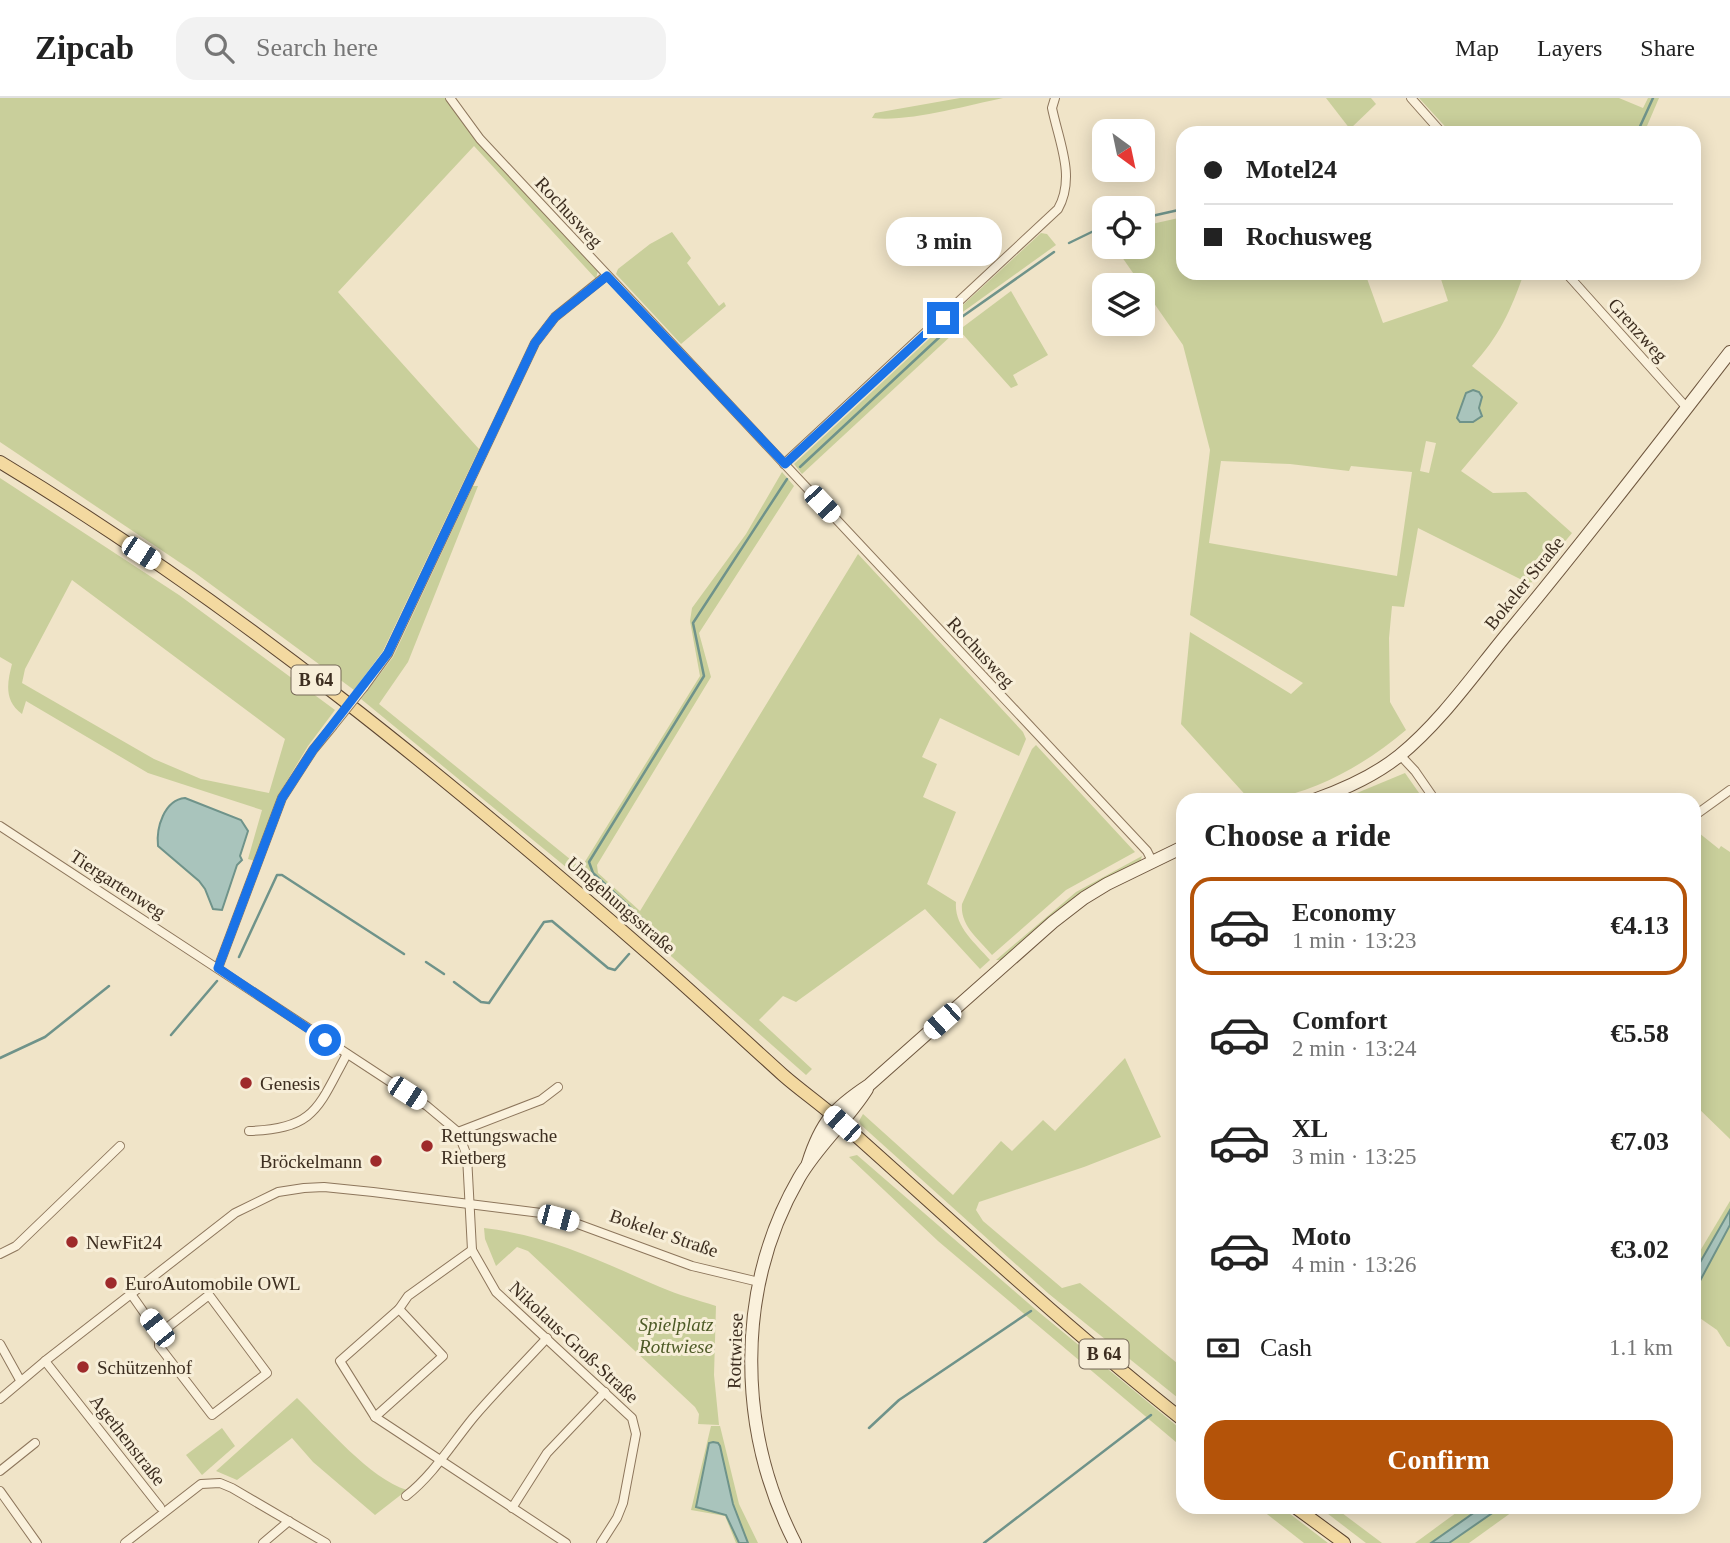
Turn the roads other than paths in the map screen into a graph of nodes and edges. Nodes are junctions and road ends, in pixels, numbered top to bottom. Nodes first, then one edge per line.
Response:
1 (450, 98) edge
2 (1055, 98) edge
3 (1411, 98) edge
4 (1436, 126) edge
5 (607, 276) junction
6 (1572, 280) edge
7 (1730, 352) edge
8 (1687, 408) junction
9 (0, 462) edge
10 (785, 464) junction
11 (1400, 755) junction
12 (1730, 790) edge
13 (1331, 793) edge
14 (1430, 793) edge
15 (1701, 811) edge
16 (0, 826) edge
17 (1176, 850) edge
18 (1152, 861) junction
19 (218, 968) junction
20 (347, 1054) junction
21 (870, 1086) junction
22 (558, 1087) dead end
23 (831, 1114) junction
24 (842, 1124) junction
25 (249, 1131) dead end
26 (458, 1132) junction
27 (120, 1146) dead end
28 (808, 1163) junction
29 (471, 1204) junction
30 (472, 1250) junction
31 (0, 1254) edge
32 (759, 1282) junction
33 (131, 1294) junction
34 (399, 1308) junction
35 (159, 1334) junction
36 (547, 1338) junction
37 (0, 1344) edge
38 (45, 1361) junction
39 (20, 1380) junction
40 (605, 1392) junction
41 (0, 1399) edge
42 (1176, 1414) edge
43 (374, 1417) junction
44 (35, 1443) dead end
45 (441, 1461) junction
46 (0, 1471) edge
47 (0, 1491) edge
48 (406, 1496) dead end
49 (160, 1507) dead end
50 (512, 1508) junction
51 (1305, 1514) edge
52 (289, 1521) junction
53 (131, 1541) edge
54 (37, 1543) edge
55 (263, 1543) edge
56 (326, 1543) edge
57 (566, 1543) edge
58 (601, 1543) edge
59 (795, 1543) edge
60 (1344, 1543) edge

1 - 5 street, Rochusweg
2 - 10 street
3 - 4 street
5 - 10 street, Rochusweg
5 - 19 street, bridge
6 - 8 street, Grenzweg
7 - 8 main road, Bokeler Straße
8 - 11 main road, Bokeler Straße
9 - 23 main road, Umgehungsstraße / B 64
10 - 18 street, Rochusweg
11 - 13 main road, Bokeler Straße
11 - 14 street
12 - 15 street
16 - 19 street, Tiergartenweg
17 - 18 main road
18 - 21 main road
19 - 20 street, Tiergartenweg
20 - 25 street
20 - 26 street, Tiergartenweg
21 - 23 main road
21 - 24 main road
22 - 26 street
23 - 24 main road, Umgehungsstraße / B 64
23 - 28 main road, Rottwiese
24 - 28 main road, Rottwiese
24 - 42 main road, Umgehungsstraße / B 64
26 - 29 street
27 - 31 street
28 - 32 main road, Rottwiese
29 - 30 street, Nikolaus-Groß-Straße
29 - 32 street, Bokeler Straße
29 - 33 street, Bokeler Straße
30 - 34 street
30 - 36 street, Nikolaus-Groß-Straße
32 - 59 main road, Rottwiese
33 - 35 street
33 - 38 street, Bokeler Straße
34 - 43 street
34 - 43 street
35 - 35 street
36 - 40 street, Nikolaus-Groß-Straße
36 - 45 street
37 - 39 street
38 - 39 street, Bokeler Straße
38 - 49 street, Agethenstraße
39 - 41 street, Bokeler Straße
40 - 50 street
40 - 58 street, Nikolaus-Groß-Straße
43 - 45 street
44 - 46 street
45 - 48 street
45 - 50 street
47 - 54 street
50 - 57 street
51 - 60 main road
52 - 53 street
52 - 55 street
52 - 56 street

